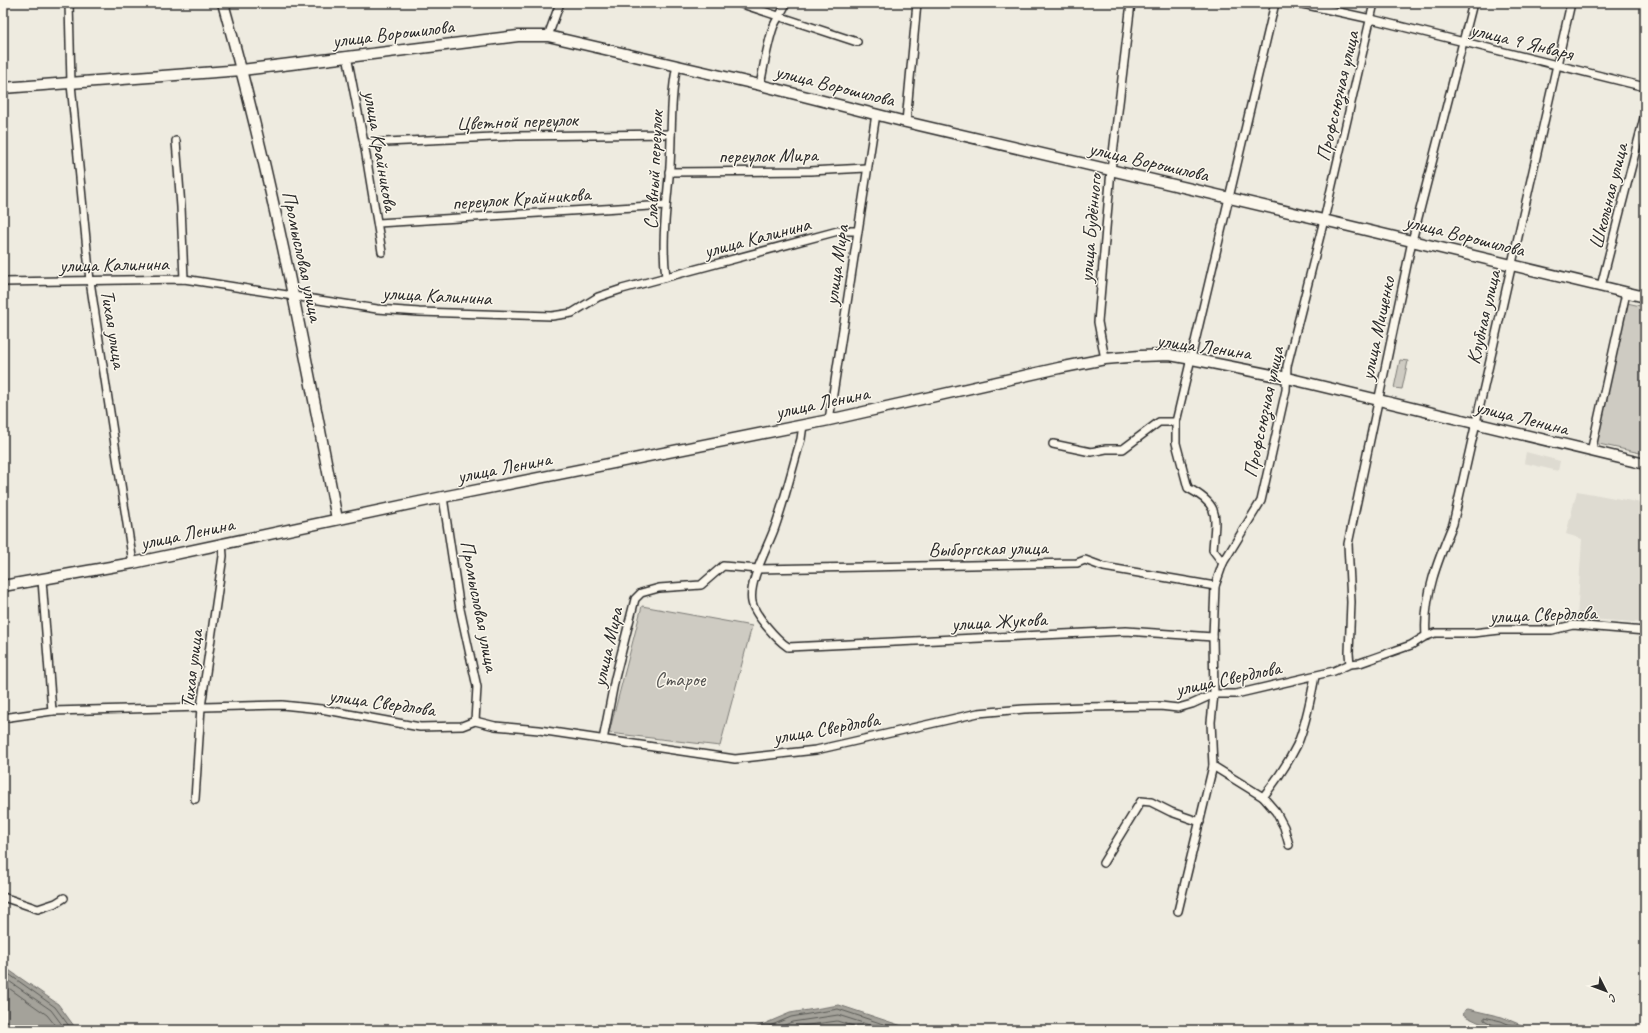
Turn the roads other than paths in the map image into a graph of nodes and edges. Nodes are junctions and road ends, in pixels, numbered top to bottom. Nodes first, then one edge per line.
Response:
1 (69, 3) edge
2 (223, 3) edge
3 (560, 3) edge
4 (739, 3) edge
5 (786, 3) edge
6 (917, 3) edge
7 (1131, 3) edge
8 (1275, 3) edge
9 (1298, 3) edge
10 (1374, 3) edge
11 (1473, 3) edge
12 (1570, 3) edge
13 (778, 16) junction
14 (1371, 19) junction
15 (548, 36) junction
16 (857, 42) dead end
17 (1464, 43) junction
18 (347, 56) junction
19 (677, 65) junction
20 (1557, 66) junction
21 (242, 70) junction
22 (71, 84) junction
23 (760, 85) junction
24 (1645, 87) edge
25 (3, 88) edge
26 (876, 114) junction
27 (1645, 114) edge
28 (906, 122) junction
29 (672, 134) junction
30 (176, 141) dead end
31 (364, 142) junction
32 (866, 168) junction
33 (1111, 170) junction
34 (669, 172) junction
35 (1230, 198) junction
36 (666, 205) junction
37 (1324, 220) junction
38 (378, 223) junction
39 (857, 231) junction
40 (1412, 241) junction
41 (382, 252) dead end
42 (1511, 265) junction
43 (666, 277) junction
44 (184, 279) junction
45 (90, 281) junction
46 (3, 282) edge
47 (1601, 286) junction
48 (1626, 293) junction
49 (294, 297) junction
50 (1645, 297) edge
51 (1105, 359) junction
52 (1192, 359) junction
53 (1287, 378) junction
54 (1378, 401) junction
55 (829, 420) junction
56 (1176, 422) junction
57 (1476, 424) junction
58 (804, 425) junction
59 (1053, 444) dead end
60 (1590, 452) junction
61 (1645, 464) edge
62 (443, 497) junction
63 (337, 519) junction
64 (222, 543) junction
65 (133, 563) junction
66 (1223, 563) junction
67 (758, 569) junction
68 (42, 580) junction
69 (3, 586) edge
70 (1215, 586) junction
71 (1645, 630) edge
72 (1426, 636) junction
73 (1213, 637) junction
74 (1350, 664) junction
75 (1315, 676) junction
76 (1214, 694) junction
77 (201, 707) junction
78 (52, 711) junction
79 (3, 718) edge
80 (475, 721) junction
81 (603, 740) junction
82 (1213, 766) junction
83 (1263, 797) junction
84 (195, 799) dead end
85 (1200, 822) junction
86 (1289, 845) dead end
87 (1104, 863) dead end
88 (3, 897) edge
89 (64, 898) dead end
90 (1178, 910) dead end

1 - 22 street, Тихая улица
2 - 21 main road, Промысловая улица
3 - 15 street
4 - 13 street
5 - 13 street
6 - 28 street
7 - 33 street, улица Будённого
8 - 35 street
9 - 14 street, улица 9 Января
10 - 14 street, Профсоюзная улица
11 - 17 street, улица Мищенко
12 - 20 street, Клубная улица
13 - 16 street
13 - 23 street
14 - 17 street, улица 9 Января
14 - 37 street, Профсоюзная улица
15 - 18 main road, улица Ворошилова
15 - 19 main road, улица Ворошилова
17 - 20 street, улица 9 Января
17 - 40 street, улица Мищенко
18 - 21 main road, улица Ворошилова
18 - 31 street, улица Крайникова
19 - 23 main road, улица Ворошилова
19 - 29 street, Славный переулок
20 - 24 street, улица 9 Января
20 - 42 street, Клубная улица
21 - 22 main road, улица Ворошилова
21 - 49 main road, Промысловая улица
22 - 25 main road, улица Ворошилова
22 - 45 street, Тихая улица
23 - 26 main road, улица Ворошилова
26 - 28 main road, улица Ворошилова
26 - 32 street, улица Мира
27 - 47 street, Школьная улица
28 - 33 main road, улица Ворошилова
29 - 31 street, Цветной переулок
29 - 34 street, Славный переулок
30 - 44 street
31 - 38 street, улица Крайникова
32 - 34 street, переулок Мира
32 - 39 street, улица Мира
33 - 35 main road, улица Ворошилова
33 - 51 street, улица Будённого
34 - 36 street, Славный переулок
35 - 37 main road, улица Ворошилова
35 - 52 street
36 - 38 street, переулок Крайникова
36 - 43 street, Славный переулок
37 - 40 main road, улица Ворошилова
37 - 53 street, Профсоюзная улица
38 - 41 street, улица Крайникова
39 - 43 street, улица Калинина
39 - 55 street, улица Мира
40 - 42 main road, улица Ворошилова
40 - 54 street, улица Мищенко
42 - 47 main road, улица Ворошилова
42 - 57 street, Клубная улица
43 - 49 street, улица Калинина
44 - 45 street, улица Калинина
44 - 49 street, улица Калинина
45 - 46 street, улица Калинина
45 - 65 street, Тихая улица
47 - 48 main road, улица Ворошилова
48 - 50 main road, улица Ворошилова
48 - 60 street
49 - 63 main road, Промысловая улица
51 - 52 main road, улица Ленина
51 - 55 main road, улица Ленина
52 - 53 main road, улица Ленина
52 - 56 street
53 - 54 main road, улица Ленина
53 - 66 street, Профсоюзная улица
54 - 57 main road, улица Ленина
54 - 74 street, улица Мищенко
55 - 58 main road, улица Ленина
56 - 59 street
56 - 66 street
57 - 60 main road, улица Ленина
57 - 72 street, Клубная улица
58 - 62 main road, улица Ленина
58 - 67 street
60 - 61 main road, улица Ленина
62 - 63 main road, улица Ленина
62 - 80 street, Промысловая улица
63 - 64 main road, улица Ленина
64 - 65 main road, улица Ленина
64 - 77 street, Тихая улица
65 - 68 main road, улица Ленина
66 - 70 street, Профсоюзная улица
67 - 70 street, Выборгская улица
67 - 73 street, улица Жукова
67 - 81 street, улица Мира
68 - 69 main road, улица Ленина
68 - 78 street
70 - 73 street, Профсоюзная улица
71 - 72 street, улица Свердлова
72 - 74 street, улица Свердлова
73 - 76 street, Профсоюзная улица
74 - 75 street, улица Свердлова
75 - 76 street, улица Свердлова
75 - 83 street
76 - 81 street, улица Свердлова
76 - 82 street, Профсоюзная улица
77 - 78 street, улица Свердлова
77 - 80 street, улица Свердлова
77 - 84 street, Тихая улица
78 - 79 street, улица Свердлова
80 - 81 street, улица Свердлова
82 - 83 street
82 - 85 street, Профсоюзная улица
83 - 86 street
85 - 87 street
85 - 90 street, Профсоюзная улица
88 - 89 street

